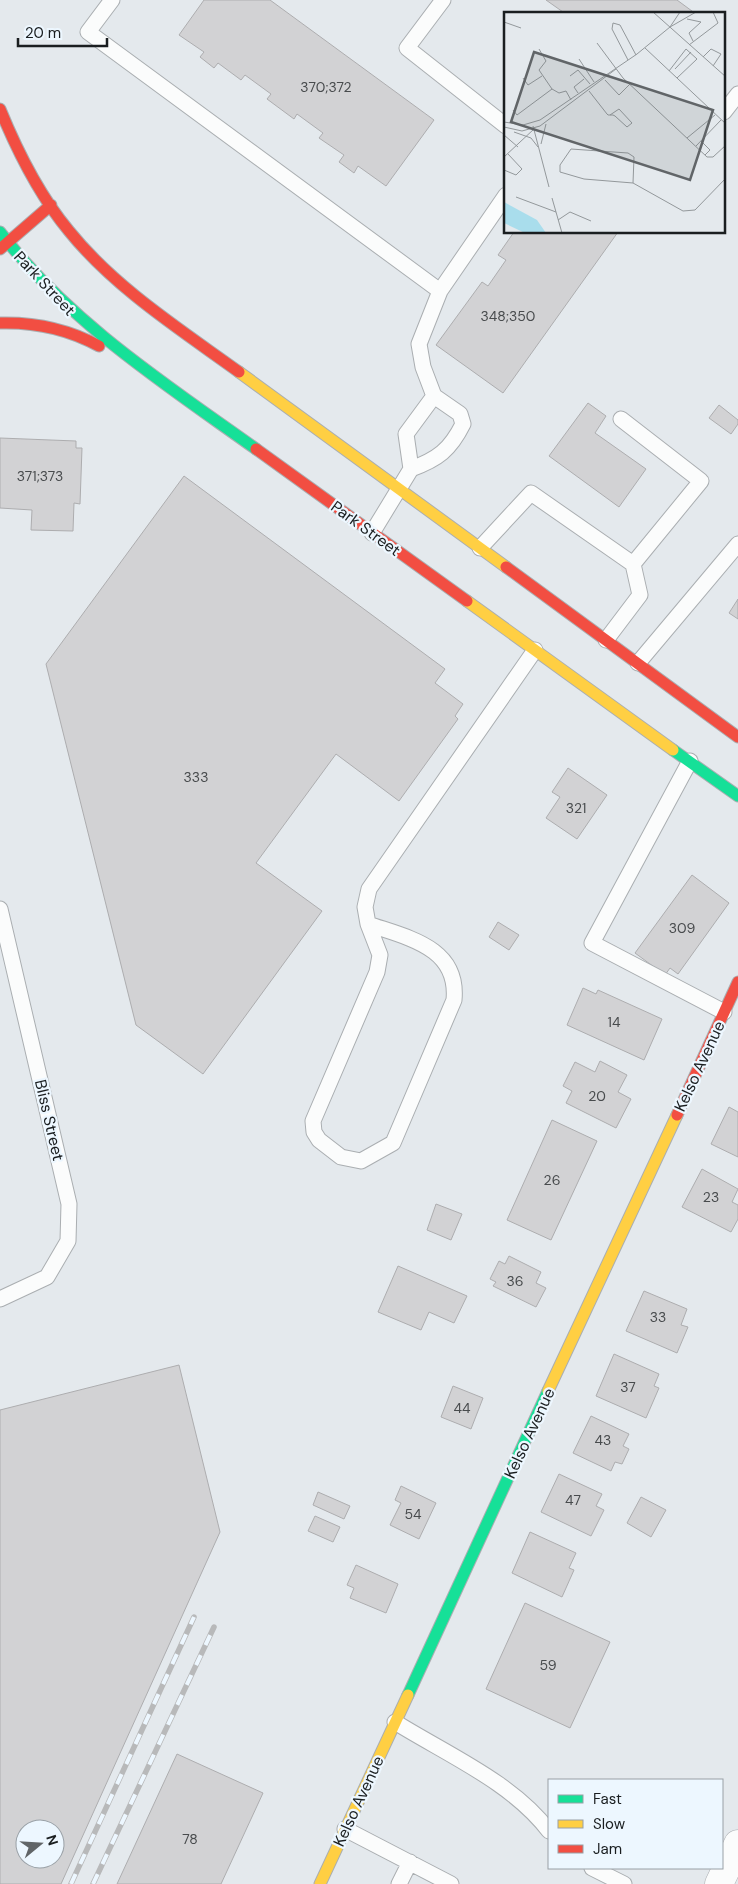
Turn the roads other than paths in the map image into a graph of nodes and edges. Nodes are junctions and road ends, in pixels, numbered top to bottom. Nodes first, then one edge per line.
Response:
1 (112, 0) edge
2 (443, 0) edge
3 (738, 94) edge
4 (0, 109) edge
5 (726, 109) edge
6 (504, 124) edge
7 (504, 199) edge
8 (51, 205) junction
9 (2, 241) edge
10 (440, 291) junction
11 (0, 323) edge
12 (158, 379) junction
13 (434, 396) junction
14 (621, 419) dead end
15 (411, 469) junction
16 (400, 490) junction
17 (372, 533) junction
18 (738, 544) edge
19 (480, 548) junction
20 (633, 564) junction
21 (606, 640) junction
22 (535, 650) junction
23 (638, 663) junction
24 (738, 737) edge
25 (690, 761) junction
26 (738, 796) edge
27 (0, 909) edge
28 (368, 924) junction
29 (738, 982) edge
30 (724, 1012) junction
31 (0, 1299) edge
32 (395, 1722) junction
33 (345, 1829) junction
34 (548, 1829) edge
35 (738, 1844) edge
36 (410, 1862) junction
37 (594, 1869) edge
38 (320, 1884) edge
39 (399, 1884) edge
40 (451, 1884) edge
41 (624, 1884) edge
42 (719, 1884) edge

1 - 10 lane
2 - 6 lane
3 - 5 lane
4 - 8 main road
7 - 10 lane
8 - 9 main road
8 - 16 main road
9 - 12 main road, Park Street
10 - 13 lane
11 - 12 main road
12 - 17 main road, Park Street
13 - 15 lane
13 - 15 lane
14 - 20 lane
15 - 16 lane
16 - 17 lane
16 - 19 main road
17 - 22 main road, Park Street
18 - 23 lane
19 - 20 lane
19 - 21 main road
20 - 21 lane
21 - 23 main road
22 - 25 main road, Park Street
22 - 28 lane
23 - 24 main road
25 - 26 main road, Park Street
25 - 30 lane
27 - 31 lane, Bliss Street
28 - 28 lane
29 - 30 main road, Kelso Avenue
30 - 32 main road, Kelso Avenue
32 - 33 main road, Kelso Avenue
32 - 34 lane
33 - 36 lane
33 - 38 main road, Kelso Avenue
35 - 42 street
36 - 39 lane
36 - 40 lane
37 - 41 lane

